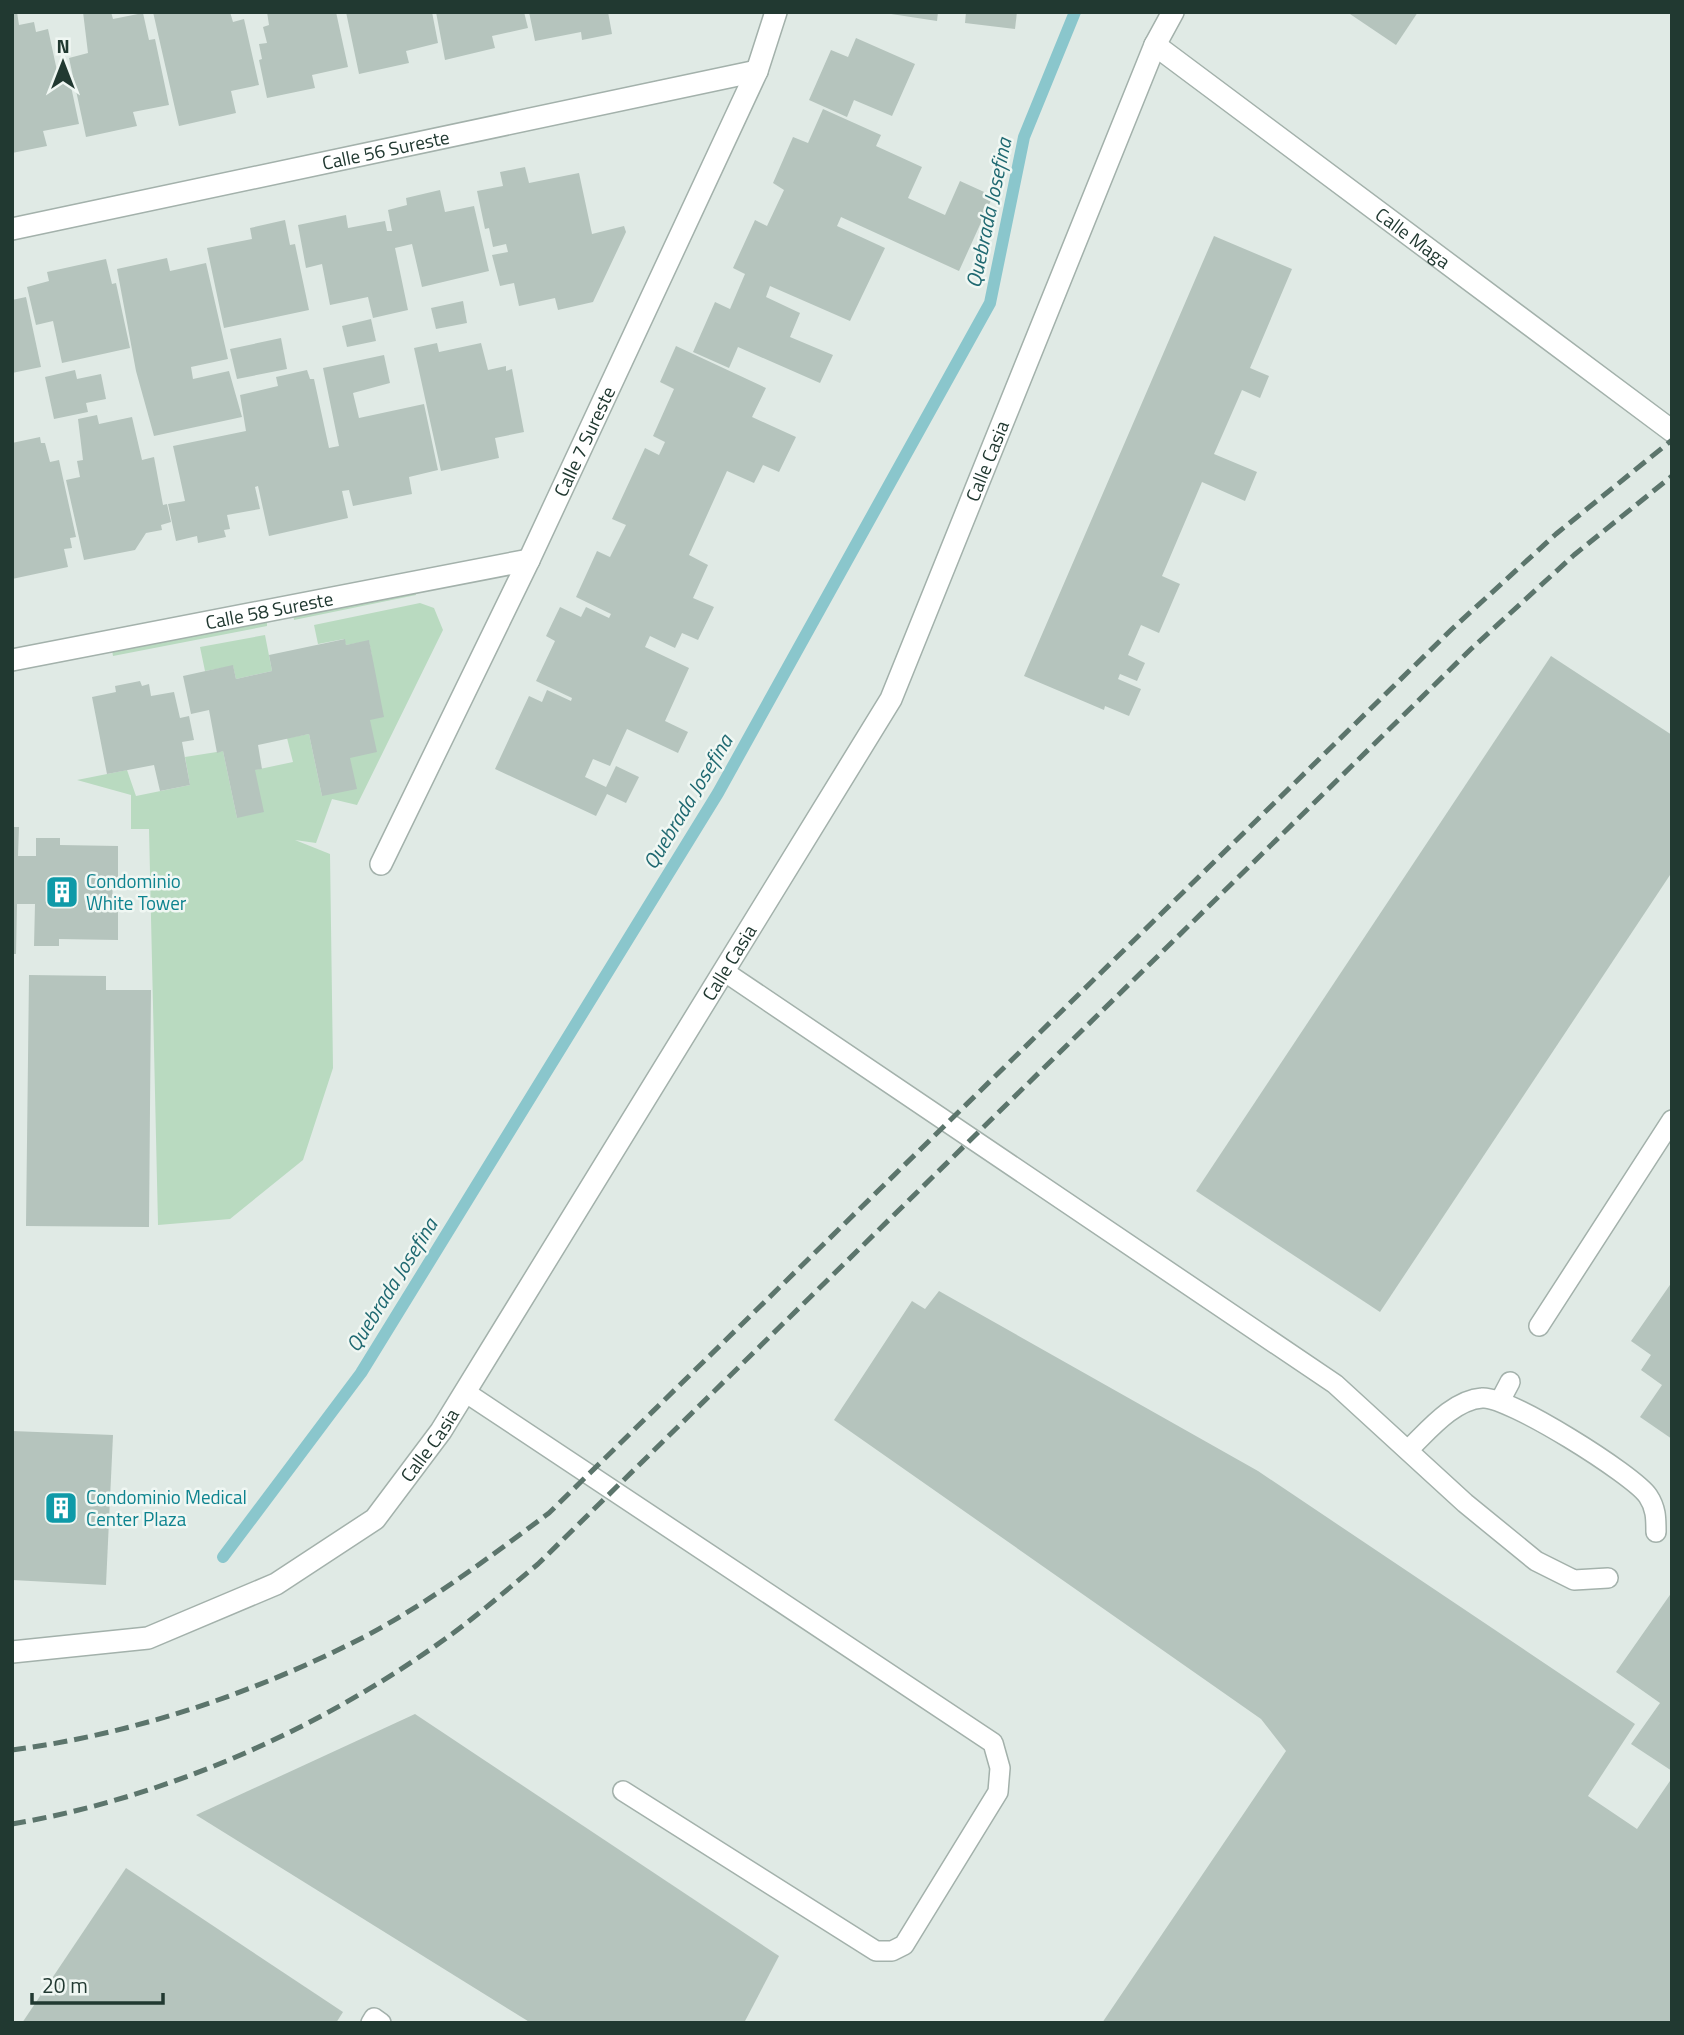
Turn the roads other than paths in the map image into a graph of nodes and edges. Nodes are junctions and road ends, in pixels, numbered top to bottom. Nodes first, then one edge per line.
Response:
1 (776, 12) edge
2 (1173, 12) edge
3 (1155, 45) junction
4 (757, 71) junction
5 (12, 229) edge
6 (1672, 431) edge
7 (528, 560) junction
8 (12, 660) edge
9 (381, 864) dead end
10 (725, 972) junction
11 (1672, 1120) edge
12 (1539, 1326) dead end
13 (1510, 1382) dead end
14 (465, 1392) junction
15 (1500, 1401) junction
16 (1408, 1450) junction
17 (1656, 1532) dead end
18 (1608, 1578) dead end
19 (12, 1652) edge
20 (624, 1791) dead end
21 (371, 2023) edge
22 (381, 2023) edge

1 - 4 street, Calle 7 Sureste
2 - 3 street, Calle Casia
3 - 6 street, Calle Maga
3 - 10 street, Calle Casia
4 - 5 street, Calle 56 Sureste
4 - 7 street, Calle 7 Sureste
7 - 8 street, Calle 58 Sureste
7 - 9 street, Calle 7 Sureste
10 - 14 street, Calle Casia
10 - 16 lane
11 - 12 lane
13 - 15 lane
14 - 19 street, Calle Casia
14 - 20 lane
15 - 16 lane
15 - 17 lane
16 - 18 lane
21 - 22 lane

